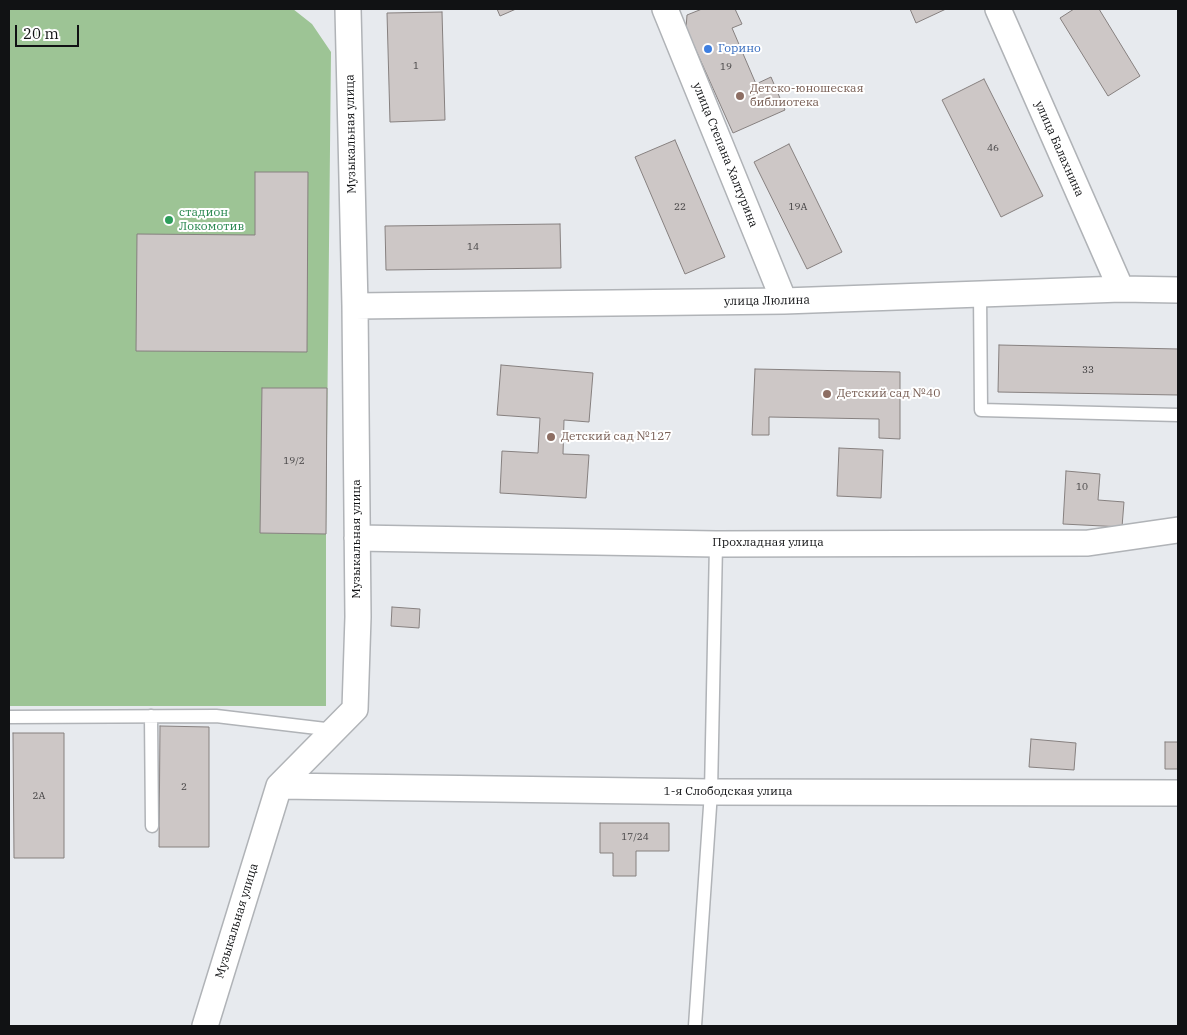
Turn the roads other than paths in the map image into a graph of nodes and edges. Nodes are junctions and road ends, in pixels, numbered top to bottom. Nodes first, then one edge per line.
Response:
1 (348, 9) edge
2 (665, 9) edge
3 (998, 9) edge
4 (1120, 289) junction
5 (1178, 290) edge
6 (980, 293) junction
7 (784, 301) junction
8 (355, 306) junction
9 (1178, 415) edge
10 (1178, 530) edge
11 (357, 538) junction
12 (716, 544) junction
13 (152, 716) junction
14 (9, 717) edge
15 (334, 730) junction
16 (279, 786) junction
17 (711, 792) junction
18 (1178, 793) edge
19 (152, 826) dead end
20 (205, 1026) edge
21 (694, 1026) edge

1 - 8 street, Музыкальная улица
2 - 7 street, улица Степана Халтурина
3 - 4 street, улица Балахнина
4 - 5 street, улица Люлина
4 - 6 street, улица Люлина
6 - 7 street, улица Люлина
6 - 9 lane
7 - 8 street, улица Люлина
8 - 11 street, Музыкальная улица
10 - 12 street, Прохладная улица
11 - 12 street, Прохладная улица
11 - 15 street, Музыкальная улица
12 - 17 lane
13 - 14 lane
13 - 15 lane
13 - 19 lane
15 - 16 street, Музыкальная улица
16 - 17 street, 1-я Слободская улица
16 - 20 street, Музыкальная улица
17 - 18 street, 1-я Слободская улица
17 - 21 lane

